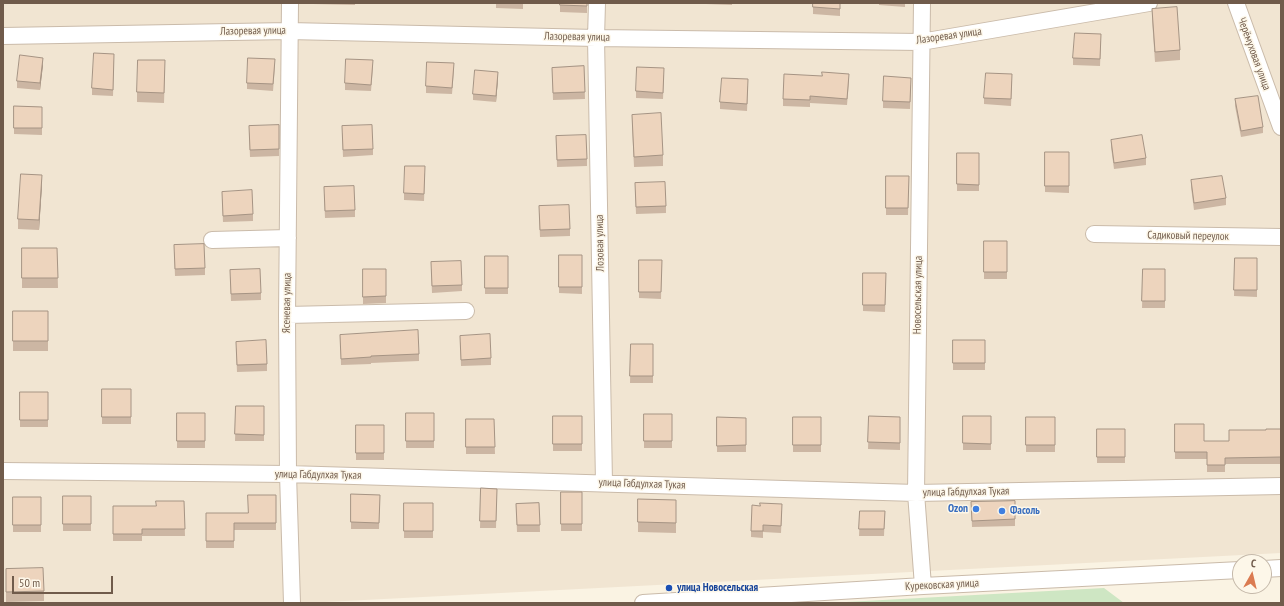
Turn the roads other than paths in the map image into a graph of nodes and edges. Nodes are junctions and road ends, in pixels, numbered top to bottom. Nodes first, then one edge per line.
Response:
1 (290, 3) edge
2 (597, 3) edge
3 (922, 3) edge
4 (1148, 3) edge
5 (1236, 3) edge
6 (289, 30) junction
7 (3, 36) edge
8 (596, 38) junction
9 (921, 42) junction
10 (1281, 127) edge
11 (1094, 234) dead end
12 (1281, 237) edge
13 (288, 238) junction
14 (212, 240) dead end
15 (466, 311) dead end
16 (287, 315) junction
17 (3, 471) edge
18 (288, 474) junction
19 (604, 483) junction
20 (1281, 486) edge
21 (916, 493) junction
22 (1232, 570) edge
23 (923, 586) junction
24 (292, 603) edge
25 (644, 603) edge

1 - 6 street, Ясеневая улица
2 - 8 street, Лозовая улица
3 - 9 street, Новосельская улица
4 - 9 street, Лазоревая улица
5 - 10 street, Черёмуховая улица
6 - 7 street, Лазоревая улица
6 - 8 street, Лазоревая улица
6 - 13 street, Ясеневая улица
8 - 9 street, Лазоревая улица
8 - 19 street, Лозовая улица
9 - 21 street, Новосельская улица
11 - 12 street, Садиковый переулок
13 - 14 street
13 - 16 street, Ясеневая улица
15 - 16 street
16 - 18 street, Ясеневая улица
17 - 18 street, улица Габдулхая Тукая
18 - 19 street, улица Габдулхая Тукая
18 - 24 street, Ясеневая улица
19 - 21 street, улица Габдулхая Тукая
20 - 21 street, улица Габдулхая Тукая
21 - 23 street, Новосельская улица
22 - 23 street, Курековская улица
23 - 25 street, Курековская улица

